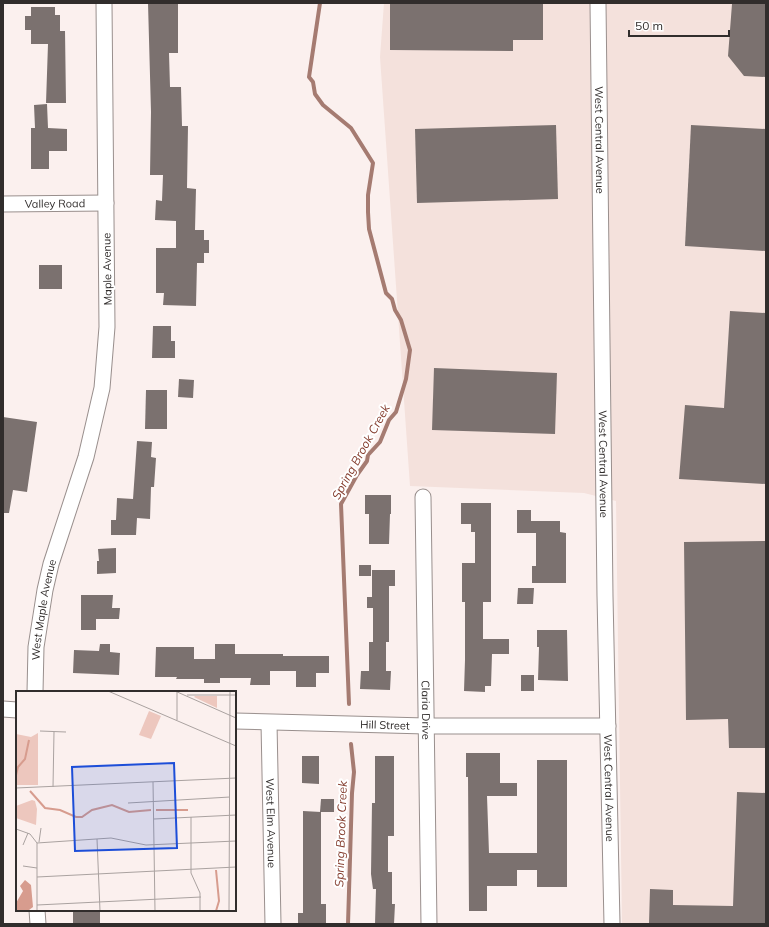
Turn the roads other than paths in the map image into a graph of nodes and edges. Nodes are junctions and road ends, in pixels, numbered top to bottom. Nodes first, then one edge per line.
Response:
1 (104, 3) edge
2 (598, 3) edge
3 (106, 202) junction
4 (3, 204) edge
5 (423, 497) dead end
6 (63, 529) joint
7 (34, 691) edge
8 (3, 709) edge
9 (16, 710) edge
10 (236, 721) edge
11 (269, 723) junction
12 (426, 726) junction
13 (608, 726) junction
14 (37, 911) edge
15 (38, 924) edge
16 (273, 924) edge
17 (429, 924) edge
18 (612, 924) edge

1 - 3 street, Maple Avenue
2 - 13 street, West Central Avenue
3 - 4 street, Valley Road
3 - 6 street, Maple Avenue
5 - 12 street, Claria Drive
6 - 7 street, West Maple Avenue
8 - 9 street
10 - 11 street, Hill Street
11 - 12 street, Hill Street
11 - 16 street, West Elm Avenue
12 - 13 street, Hill Street
12 - 17 street, Claria Drive
13 - 18 street, West Central Avenue
14 - 15 street

